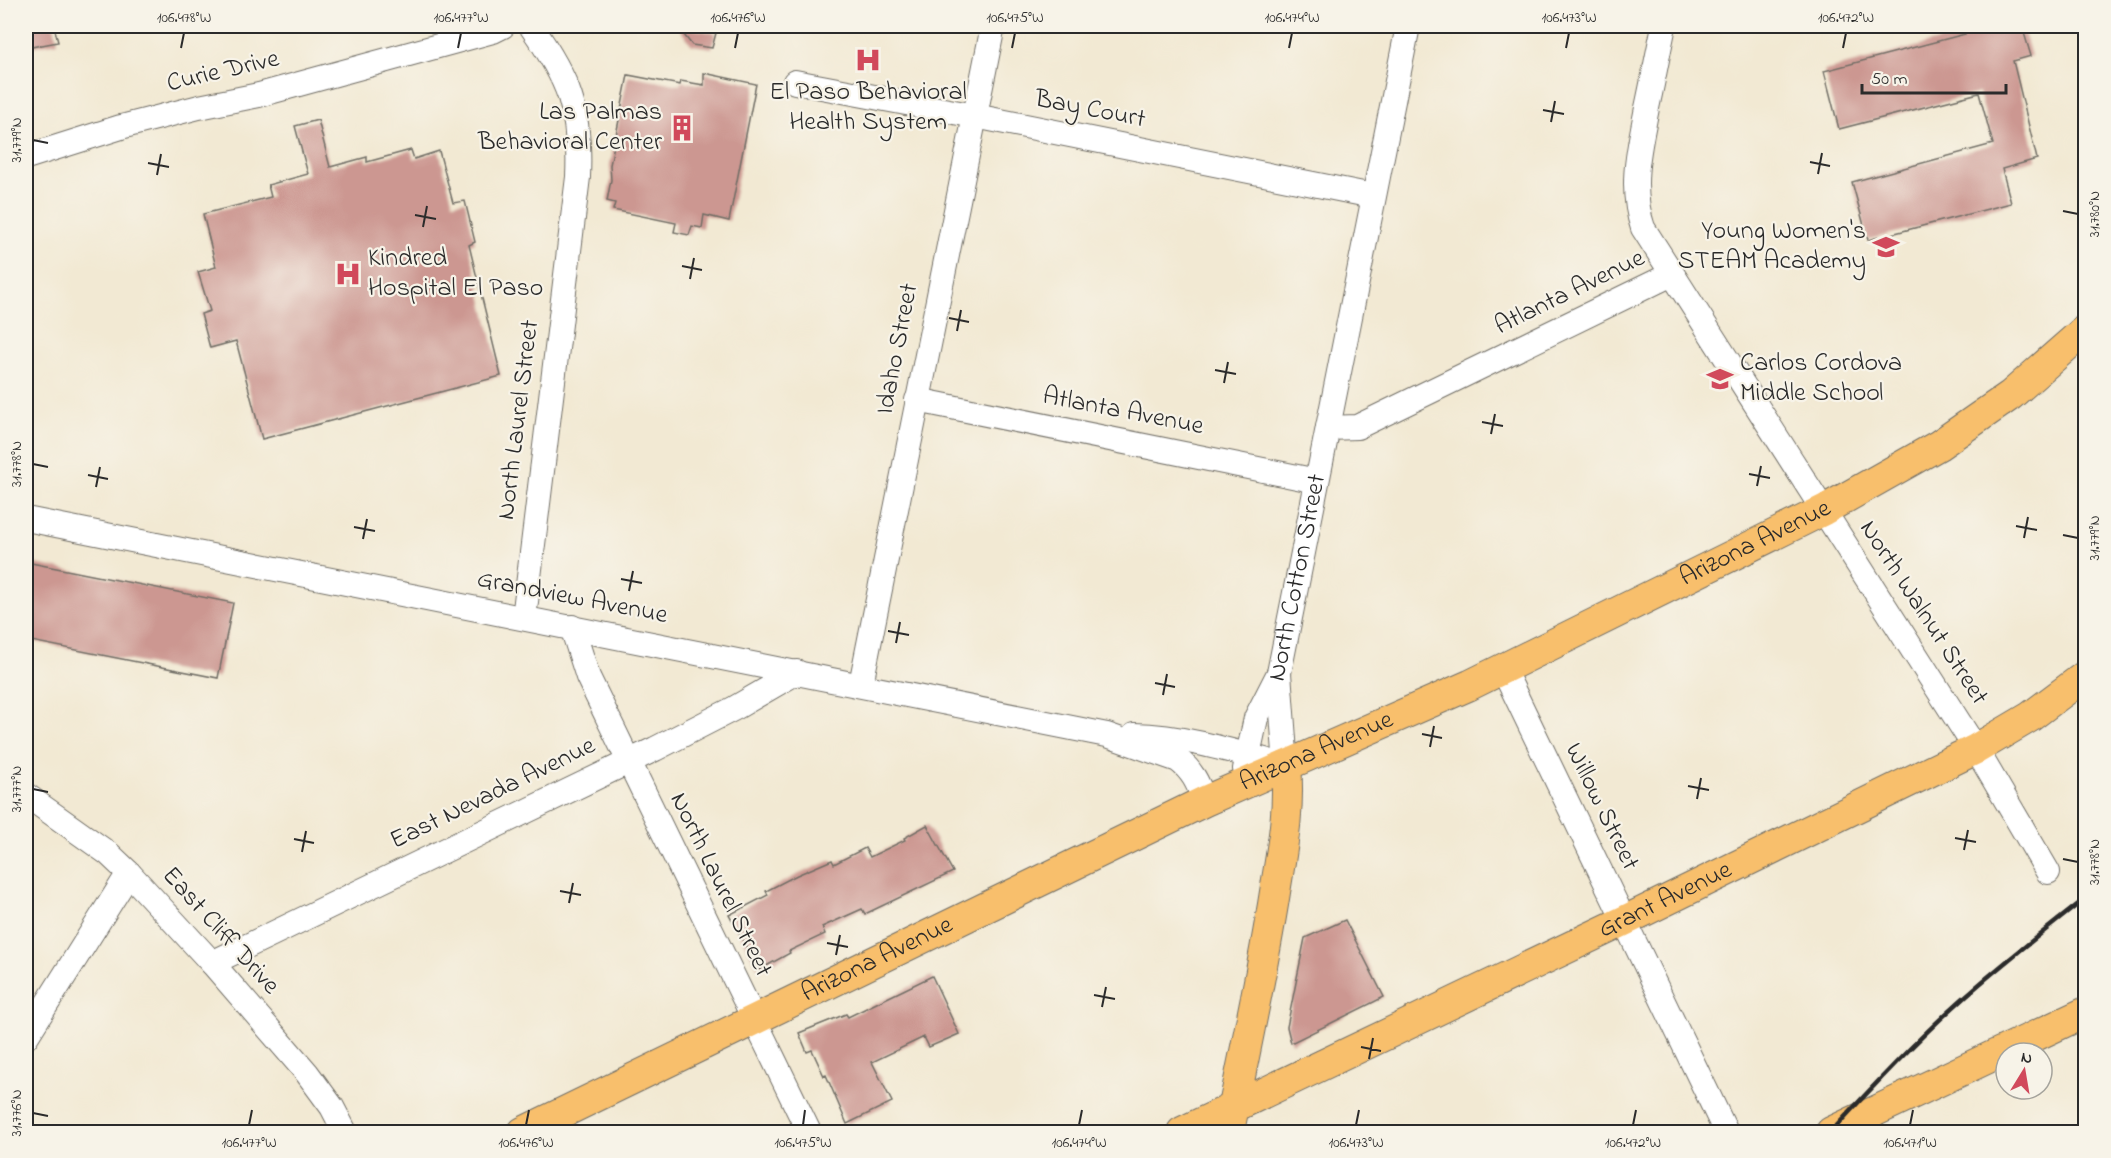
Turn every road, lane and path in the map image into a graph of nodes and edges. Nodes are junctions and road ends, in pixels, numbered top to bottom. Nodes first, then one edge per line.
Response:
1 (503, 26) edge
2 (531, 26) edge
3 (993, 26) edge
4 (1408, 26) edge
5 (1664, 26) edge
6 (795, 82) dead end
7 (975, 116) junction
8 (26, 156) edge
9 (1373, 196) junction
10 (1672, 274) junction
11 (2085, 329) edge
12 (917, 400) junction
13 (1328, 428) junction
14 (1317, 481) junction
15 (1824, 510) junction
16 (26, 519) edge
17 (524, 618) junction
18 (572, 627) junction
19 (1503, 669) junction
20 (797, 672) junction
21 (1280, 673) junction
22 (2085, 675) edge
23 (861, 684) junction
24 (1107, 735) junction
25 (1976, 748) junction
26 (1248, 755) junction
27 (628, 760) junction
28 (1286, 766) junction
29 (1241, 785) junction
30 (26, 795) edge
31 (1205, 801) junction
32 (2048, 872) dead end
33 (129, 873) junction
34 (1624, 921) junction
35 (212, 963) junction
36 (2085, 1012) edge
37 (754, 1020) junction
38 (26, 1037) edge
39 (1231, 1120) edge
40 (1865, 1124) edge
41 (345, 1132) edge
42 (523, 1132) edge
43 (809, 1132) edge
44 (1182, 1132) edge
45 (1726, 1132) edge
46 (1832, 1132) edge

1 - 8 street, Curie Drive
2 - 17 street, North Laurel Street
3 - 7 street, Idaho Street
4 - 9 street, North Cotton Street
5 - 10 street, North Walnut Street
6 - 7 street, Bay Court
7 - 9 street, Bay Court
7 - 12 street, Idaho Street
9 - 13 street, North Cotton Street
10 - 13 street, Atlanta Avenue
10 - 15 street, North Walnut Street
11 - 15 main road, Arizona Avenue
12 - 14 street, Atlanta Avenue
12 - 23 street, Idaho Street
13 - 14 street, North Cotton Street
14 - 21 street, North Cotton Street
15 - 19 main road, Arizona Avenue
15 - 25 street, North Walnut Street
16 - 17 street, Grandview Avenue
17 - 18 street, Grandview Avenue
18 - 20 street, Grandview Avenue
18 - 27 street, North Laurel Street
19 - 28 main road, Arizona Avenue
19 - 34 street, Willow Street
20 - 23 street, Grandview Avenue
20 - 27 street, East Nevada Avenue
21 - 26 street
21 - 28 street, North Cotton Street
22 - 25 main road, Grant Avenue
23 - 24 street, Grandview Avenue
24 - 26 street, Grandview Avenue
24 - 31 street, Grandview Avenue
25 - 32 street, North Walnut Street
25 - 34 main road, Grant Avenue
26 - 28 street, Grandview Avenue
26 - 29 street
27 - 35 street, East Nevada Avenue
27 - 37 street, North Laurel Street
28 - 29 main road, Arizona Avenue
28 - 39 main road, North Cotton Street
29 - 31 main road, Arizona Avenue
30 - 33 street, East Cliff Drive
31 - 37 main road, Arizona Avenue
33 - 35 street, East Cliff Drive
33 - 38 street
34 - 39 main road, Grant Avenue
34 - 45 street, Willow Street
35 - 41 street, East Cliff Drive
36 - 40 main road
37 - 42 main road, Arizona Avenue
37 - 43 street, North Laurel Street
39 - 44 main road, Grant Avenue
40 - 46 main road

